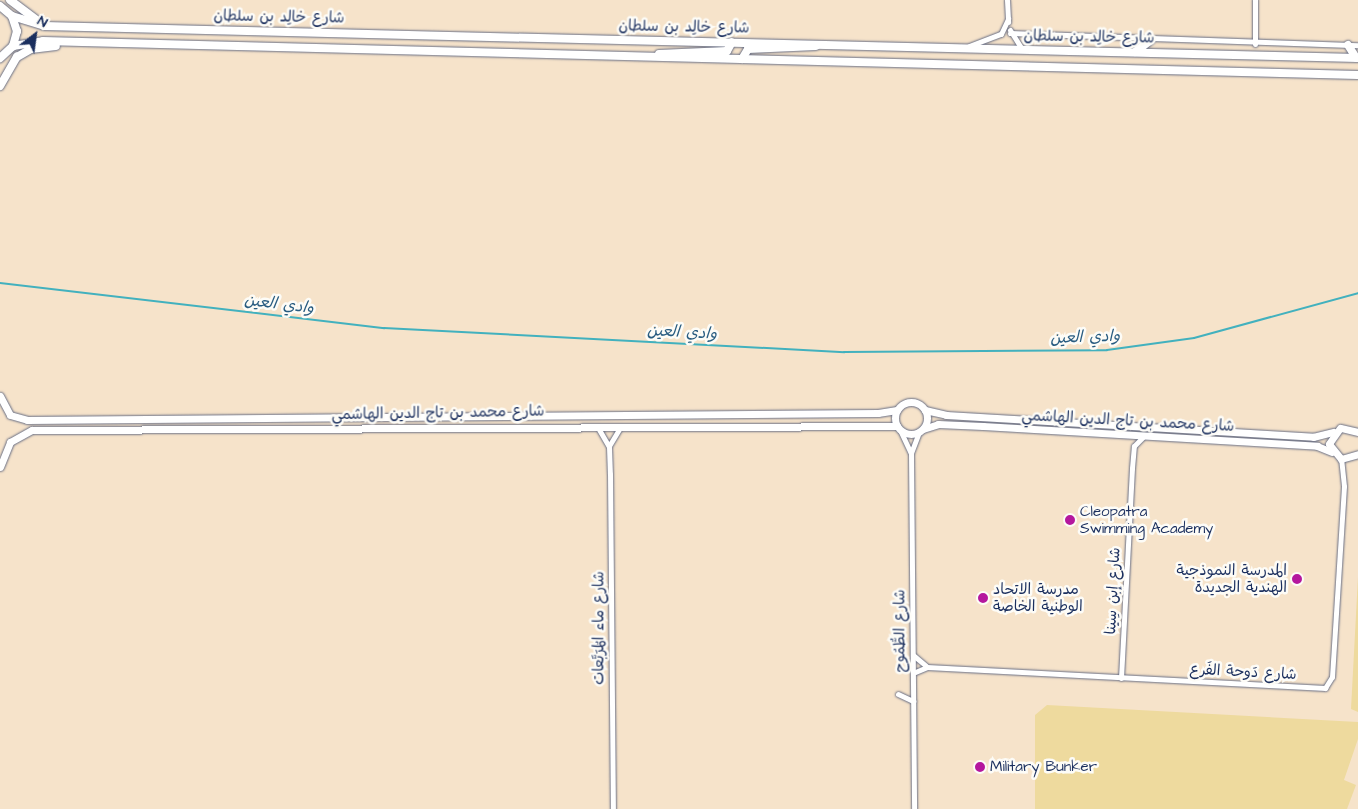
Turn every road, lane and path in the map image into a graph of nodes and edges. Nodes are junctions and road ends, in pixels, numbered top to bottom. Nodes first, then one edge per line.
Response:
1 (10, 0) edge
2 (1007, 0) edge
3 (1255, 0) edge
4 (1, 5) edge
5 (12, 16) junction
6 (1008, 18) junction
7 (110, 26) junction
8 (1010, 33) junction
9 (1150, 40) junction
10 (97, 42) junction
11 (732, 42) junction
12 (822, 44) junction
13 (1255, 44) junction
14 (1348, 44) junction
15 (1358, 45) edge
16 (962, 48) junction
17 (11, 49) junction
18 (1023, 49) junction
19 (1135, 52) junction
20 (652, 56) junction
21 (0, 58) edge
22 (1357, 58) edge
23 (742, 59) junction
24 (0, 64) edge
25 (1357, 74) edge
26 (0, 86) edge
27 (0, 396) edge
28 (897, 410) junction
29 (925, 410) junction
30 (178, 419) junction
31 (597, 425) junction
32 (623, 425) junction
33 (899, 428) junction
34 (144, 429) junction
35 (921, 431) junction
36 (1334, 432) junction
37 (1358, 432) edge
38 (1125, 435) junction
39 (1144, 436) junction
40 (1134, 446) junction
41 (609, 447) junction
42 (1332, 452) junction
43 (911, 454) junction
44 (1358, 454) edge
45 (1342, 459) junction
46 (0, 467) edge
47 (912, 655) junction
48 (927, 667) junction
49 (912, 674) junction
50 (1120, 678) junction
51 (898, 694) dead end
52 (913, 702) junction
53 (613, 809) edge
54 (914, 809) edge

1 - 7 main road
2 - 6 street
3 - 13 street
4 - 5 main road
5 - 7 main road, شارع خالِد بن سلطان
5 - 17 main road
6 - 8 street
6 - 16 street
7 - 11 main road, شارع خالِد بن سلطان
8 - 9 street
8 - 18 street
9 - 13 street
9 - 19 main road
10 - 17 main road, شارع خالِد بن سلطان
10 - 20 main road, شارع خالِد بن سلطان
10 - 26 main road
11 - 12 main road, شارع خالِد بن سلطان
11 - 20 main road
12 - 16 main road, شارع خالِد بن سلطان
12 - 23 main road
13 - 14 street
14 - 15 street
14 - 22 main road
16 - 18 main road, شارع خالِد بن سلطان
17 - 21 main road
17 - 24 main road
18 - 19 main road, شارع خالِد بن سلطان
19 - 22 main road, شارع خالِد بن سلطان
20 - 23 main road, شارع خالِد بن سلطان
23 - 25 main road, شارع خالِد بن سلطان
27 - 30 street, شارع محمد بن تاج الدين الهاشمي
28 - 29 street, شارع محمد بن تاج الدين الهاشمي
28 - 30 street, شارع محمد بن تاج الدين الهاشمي
28 - 33 street
29 - 35 street
29 - 36 street, شارع محمد بن تاج الدين الهاشمي
30 - 34 street
31 - 32 street, شارع محمد بن تاج الدين الهاشمي
31 - 34 street, شارع محمد بن تاج الدين الهاشمي
31 - 41 street, شارع ماء المُرَبَّعات
32 - 33 street, شارع محمد بن تاج الدين الهاشمي
32 - 41 street
33 - 35 street, شارع محمد بن تاج الدين الهاشمي
33 - 43 street, شارع الطُّمُوح
34 - 46 street, شارع محمد بن تاج الدين الهاشمي
35 - 38 street, شارع محمد بن تاج الدين الهاشمي
35 - 43 street, شارع الطُّمُوح
36 - 37 street, شارع محمد بن تاج الدين الهاشمي
36 - 42 street
38 - 39 street, شارع محمد بن تاج الدين الهاشمي
38 - 40 street
39 - 40 street
39 - 42 street, شارع محمد بن تاج الدين الهاشمي
40 - 50 street, شارع إبن سِينا
41 - 53 street, شارع ماء المُرَبَّعات
42 - 45 street, شارع محمد بن تاج الدين الهاشمي
43 - 47 street, شارع الطُّمُوح
44 - 45 street
45 - 50 street, شارع دَوحة الفَرع
47 - 48 street
47 - 49 street, شارع الطُّمُوح
48 - 49 street, شارع دَوحة الفَرع
48 - 50 street, شارع دَوحة الفَرع
49 - 52 street, شارع الطُّمُوح
51 - 52 street
52 - 54 street, شارع الطُّمُوح

